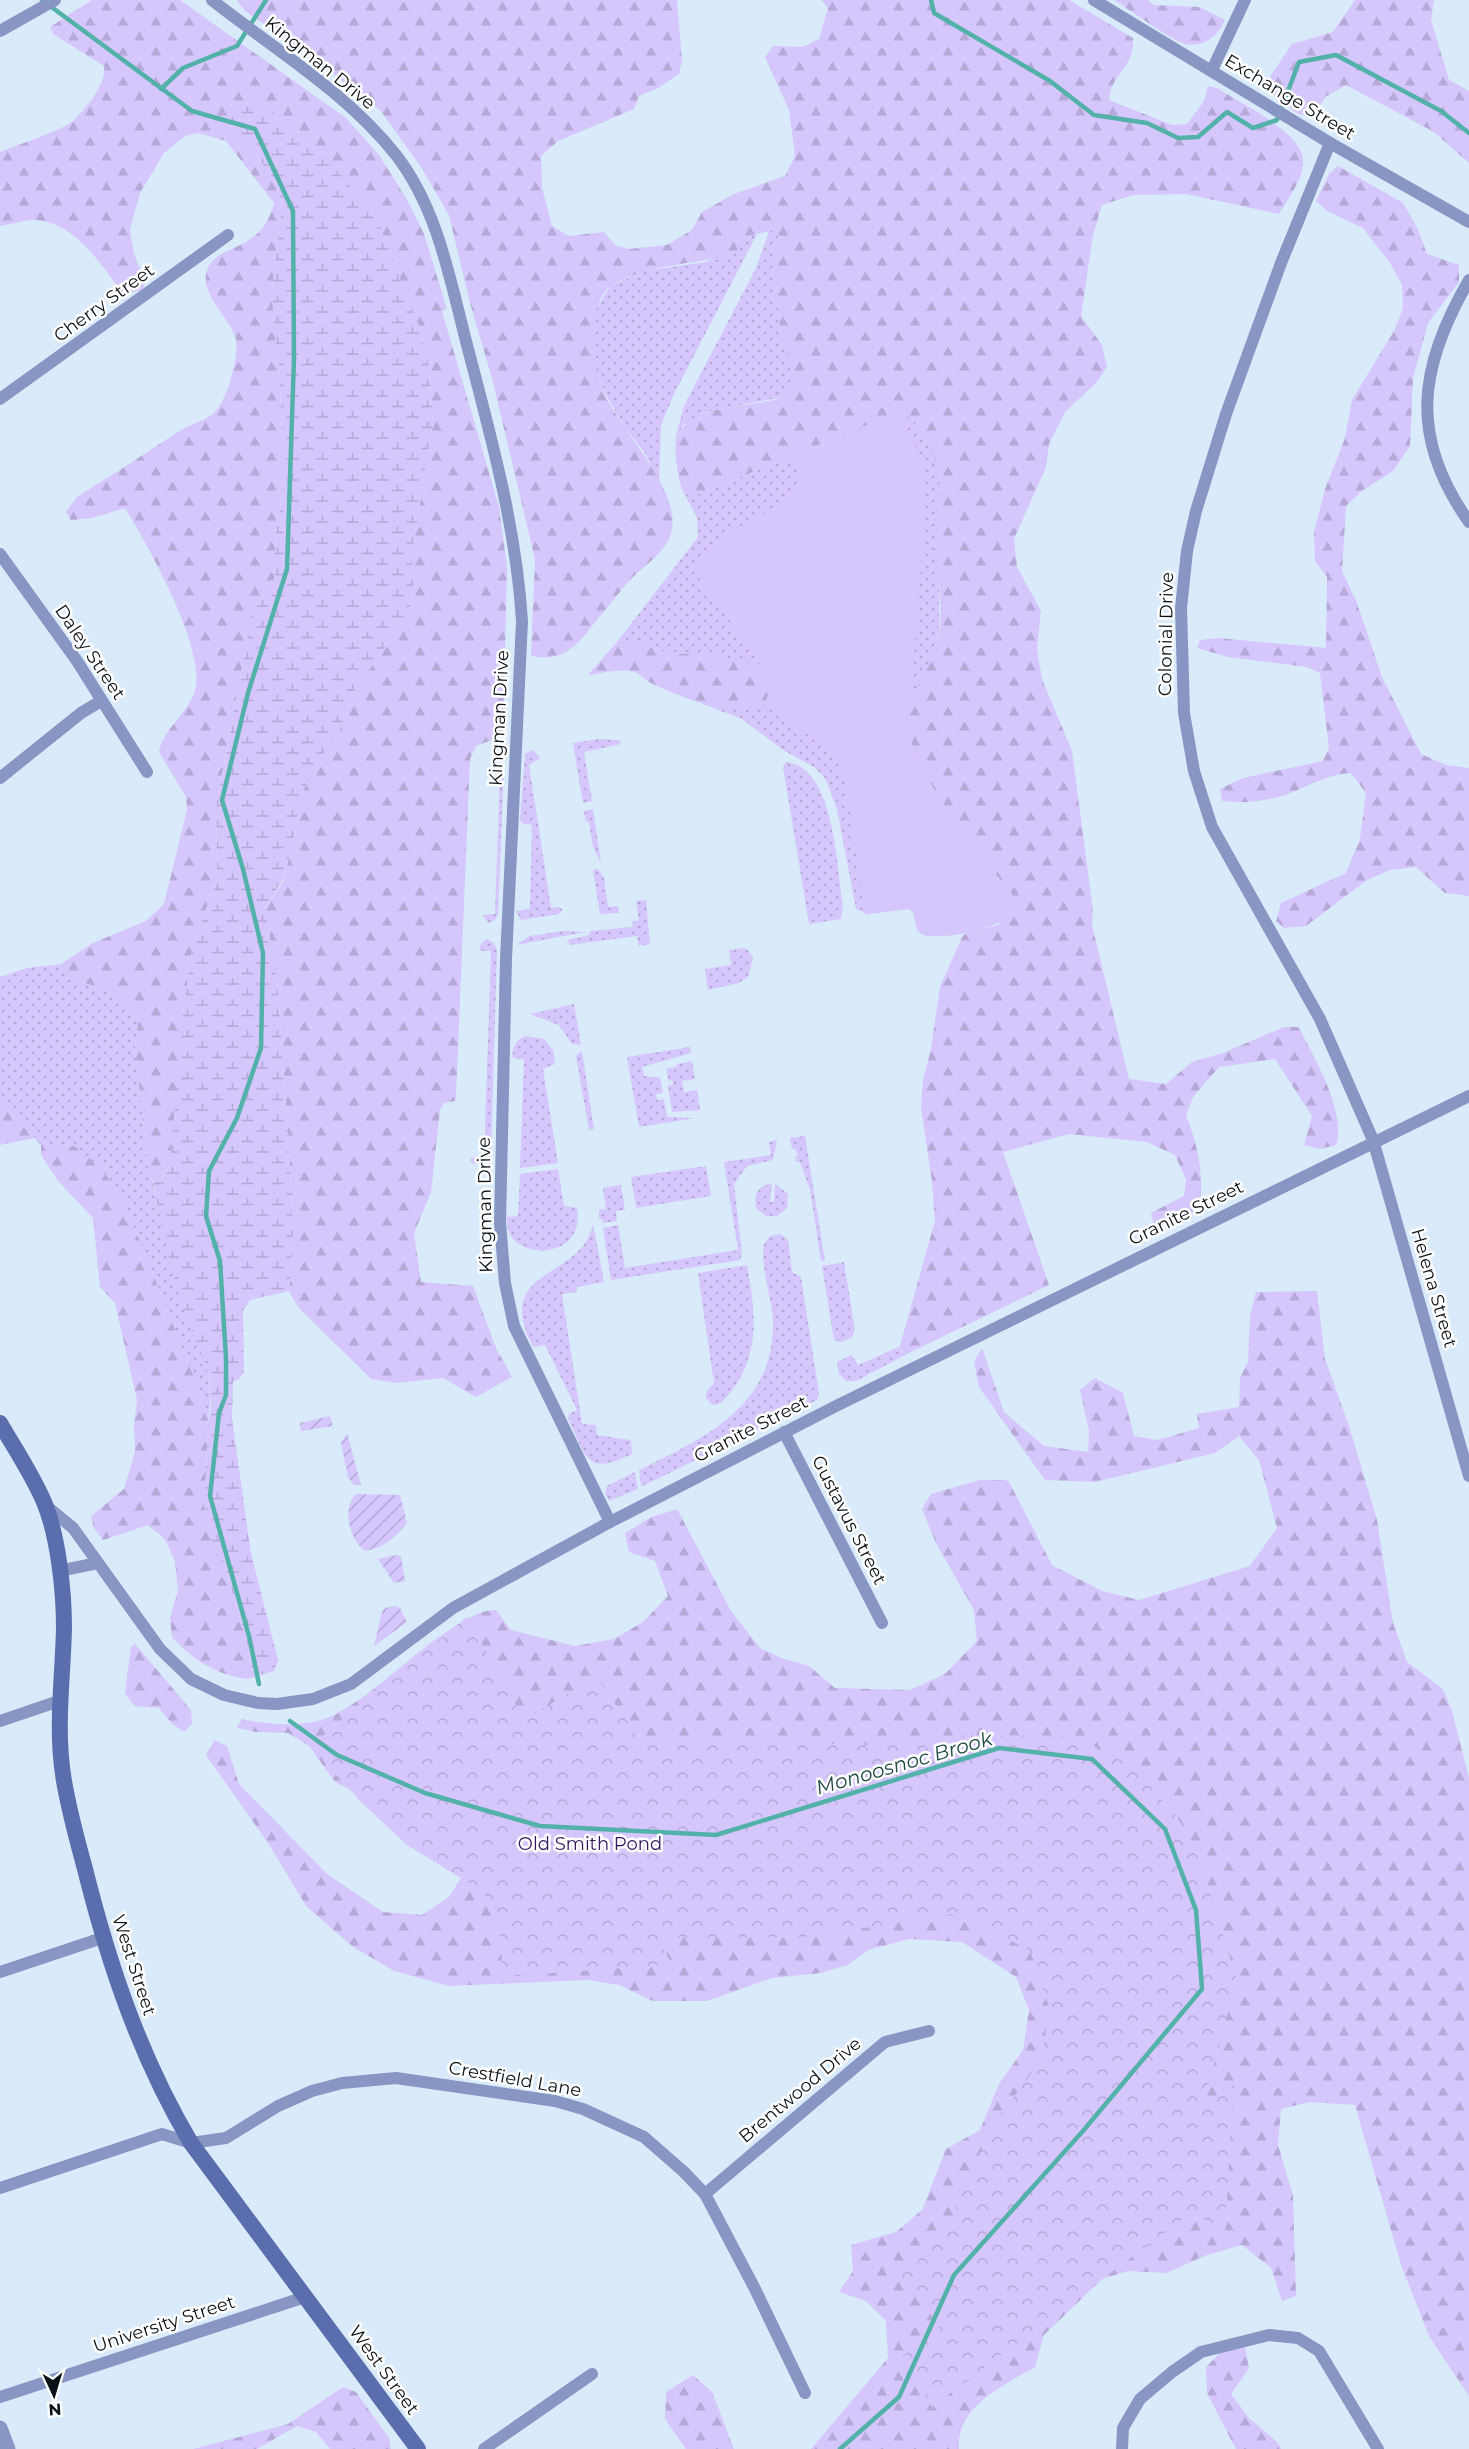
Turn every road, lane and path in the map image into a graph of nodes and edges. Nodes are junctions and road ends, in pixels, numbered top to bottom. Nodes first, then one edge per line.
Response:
1 (55, 0) edge
2 (212, 0) edge
3 (1094, 0) edge
4 (1245, 0) edge
5 (0, 31) edge
6 (1212, 70) junction
7 (1330, 143) junction
8 (1469, 222) edge
9 (228, 235) dead end
10 (1469, 280) edge
11 (0, 399) edge
12 (1469, 522) edge
13 (0, 554) edge
14 (101, 701) junction
15 (147, 772) dead end
16 (0, 778) edge
17 (1469, 1096) edge
18 (1374, 1143) junction
19 (0, 1423) edge
20 (784, 1432) junction
21 (1469, 1476) edge
22 (45, 1504) junction
23 (609, 1522) junction
24 (98, 1563) junction
25 (59, 1571) junction
26 (882, 1623) dead end
27 (59, 1701) junction
28 (0, 1721) edge
29 (102, 1938) junction
30 (0, 1972) edge
31 (929, 2031) dead end
32 (191, 2142) junction
33 (0, 2188) edge
34 (705, 2194) junction
35 (305, 2297) junction
36 (592, 2374) dead end
37 (805, 2392) dead end
38 (0, 2397) edge
39 (0, 2428) edge
40 (8, 2449) edge
41 (418, 2449) edge
42 (484, 2449) edge
43 (1122, 2449) edge
44 (1378, 2449) edge

1 - 5 street
2 - 23 street, Kingman Drive
3 - 6 street, Exchange Street
4 - 6 street
6 - 7 street, Exchange Street
7 - 8 street, Exchange Street
7 - 18 street, Colonial Drive
9 - 11 street, Cherry Street
10 - 12 street
13 - 14 street, Daley Street
14 - 15 street, Daley Street
14 - 16 street
17 - 18 street, Granite Street
18 - 20 street, Granite Street
18 - 21 street, Helena Street
19 - 22 main road, West Street
20 - 23 street, Granite Street
20 - 26 street, Gustavus Street
22 - 24 street, Granite Street
22 - 25 main road, West Street
23 - 24 street, Granite Street
24 - 25 street
25 - 27 main road, West Street
27 - 28 street
27 - 29 main road, West Street
29 - 30 street
29 - 32 main road, West Street
31 - 34 street, Brentwood Drive
32 - 33 street
32 - 34 street, Crestfield Lane
32 - 35 main road, West Street
34 - 37 street, Crestfield Lane
35 - 38 street, University Street
35 - 41 main road, West Street
36 - 42 street
39 - 40 street
43 - 44 street

